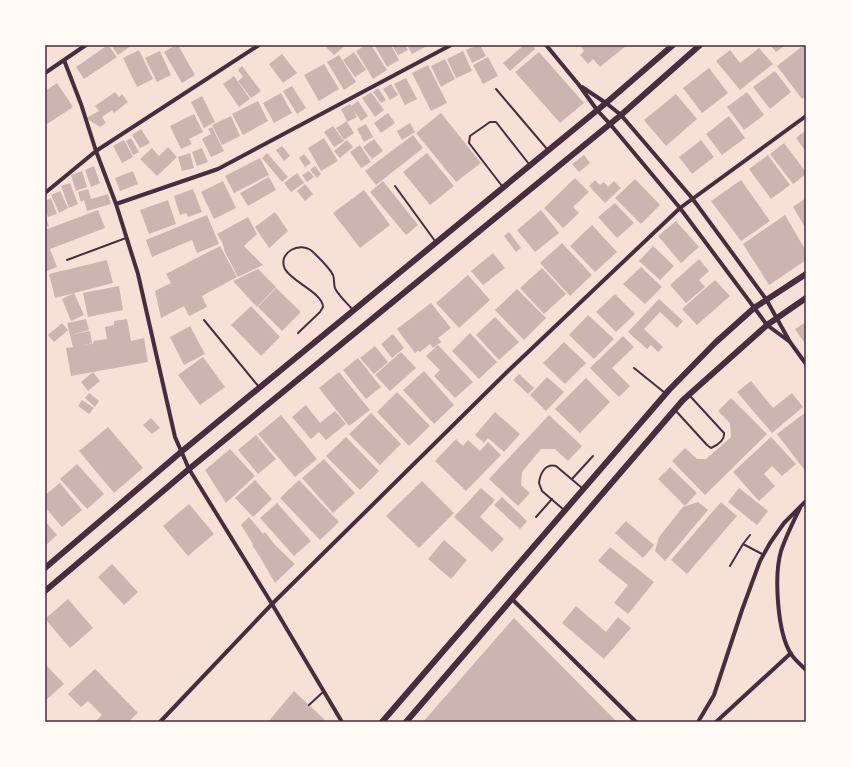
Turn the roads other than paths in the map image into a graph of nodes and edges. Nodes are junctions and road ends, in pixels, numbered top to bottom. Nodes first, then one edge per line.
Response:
1 (86, 45) edge
2 (259, 45) edge
3 (451, 45) edge
4 (546, 45) edge
5 (673, 45) edge
6 (700, 45) edge
7 (64, 60) junction
8 (45, 73) edge
9 (579, 85) junction
10 (496, 89) dead end
11 (606, 103) junction
12 (597, 110) junction
13 (621, 115) junction
14 (806, 116) edge
15 (610, 124) junction
16 (548, 150) junction
17 (96, 151) junction
18 (530, 165) junction
19 (394, 186) dead end
20 (503, 187) junction
21 (45, 193) edge
22 (692, 198) junction
23 (116, 204) junction
24 (680, 208) junction
25 (127, 238) junction
26 (436, 242) junction
27 (67, 260) dead end
28 (806, 274) edge
29 (806, 298) edge
30 (766, 299) junction
31 (754, 308) junction
32 (353, 311) junction
33 (777, 318) junction
34 (204, 320) dead end
35 (767, 325) junction
36 (298, 334) dead end
37 (790, 342) junction
38 (806, 364) edge
39 (634, 368) dead end
40 (260, 388) junction
41 (666, 394) junction
42 (689, 395) junction
43 (675, 410) junction
44 (181, 452) junction
45 (593, 456) dead end
46 (189, 469) junction
47 (572, 479) junction
48 (584, 489) junction
49 (552, 499) junction
50 (806, 501) edge
51 (802, 505) junction
52 (565, 510) junction
53 (536, 517) dead end
54 (750, 535) dead end
55 (743, 544) junction
56 (763, 555) junction
57 (730, 566) dead end
58 (45, 568) edge
59 (45, 591) edge
60 (512, 600) junction
61 (272, 604) junction
62 (791, 654) junction
63 (806, 670) edge
64 (324, 691) junction
65 (309, 706) dead end
66 (160, 722) edge
67 (342, 722) edge
68 (382, 722) edge
69 (406, 722) edge
70 (636, 722) edge
71 (698, 722) edge
72 (716, 722) edge

1 - 7 street
2 - 17 street
3 - 23 street
4 - 9 street
5 - 11 main road
6 - 13 main road
7 - 8 street
7 - 17 street
9 - 11 street
9 - 12 street
10 - 16 lane
11 - 12 main road
11 - 13 street
12 - 15 street
12 - 16 main road
13 - 15 main road
13 - 22 street
14 - 22 street
15 - 24 street
15 - 46 main road
16 - 18 main road
17 - 21 street
17 - 23 street
18 - 20 main road
18 - 20 lane
19 - 26 lane
20 - 26 main road
22 - 24 street
22 - 30 street
23 - 25 street
24 - 31 street
24 - 61 street
25 - 27 lane
25 - 44 street
26 - 32 main road
28 - 30 main road
29 - 33 main road
30 - 31 main road
30 - 33 street
31 - 35 street
31 - 41 main road
32 - 36 lane
32 - 40 main road
33 - 35 main road
33 - 37 street
34 - 40 lane
35 - 37 street
35 - 42 main road
37 - 38 street
39 - 41 lane
40 - 44 main road
41 - 48 main road
42 - 43 main road
42 - 43 lane
43 - 60 main road
44 - 46 street
44 - 58 main road
45 - 47 lane
46 - 59 main road
46 - 61 street
47 - 48 lane
47 - 49 lane
48 - 52 main road
49 - 52 lane
49 - 53 lane
50 - 51 street
51 - 56 street
51 - 62 street
52 - 68 main road
54 - 55 lane
55 - 56 lane
55 - 57 lane
56 - 71 street
60 - 69 main road
60 - 70 street
61 - 64 street
61 - 66 street
62 - 63 street
62 - 72 street
64 - 65 lane
64 - 67 street

